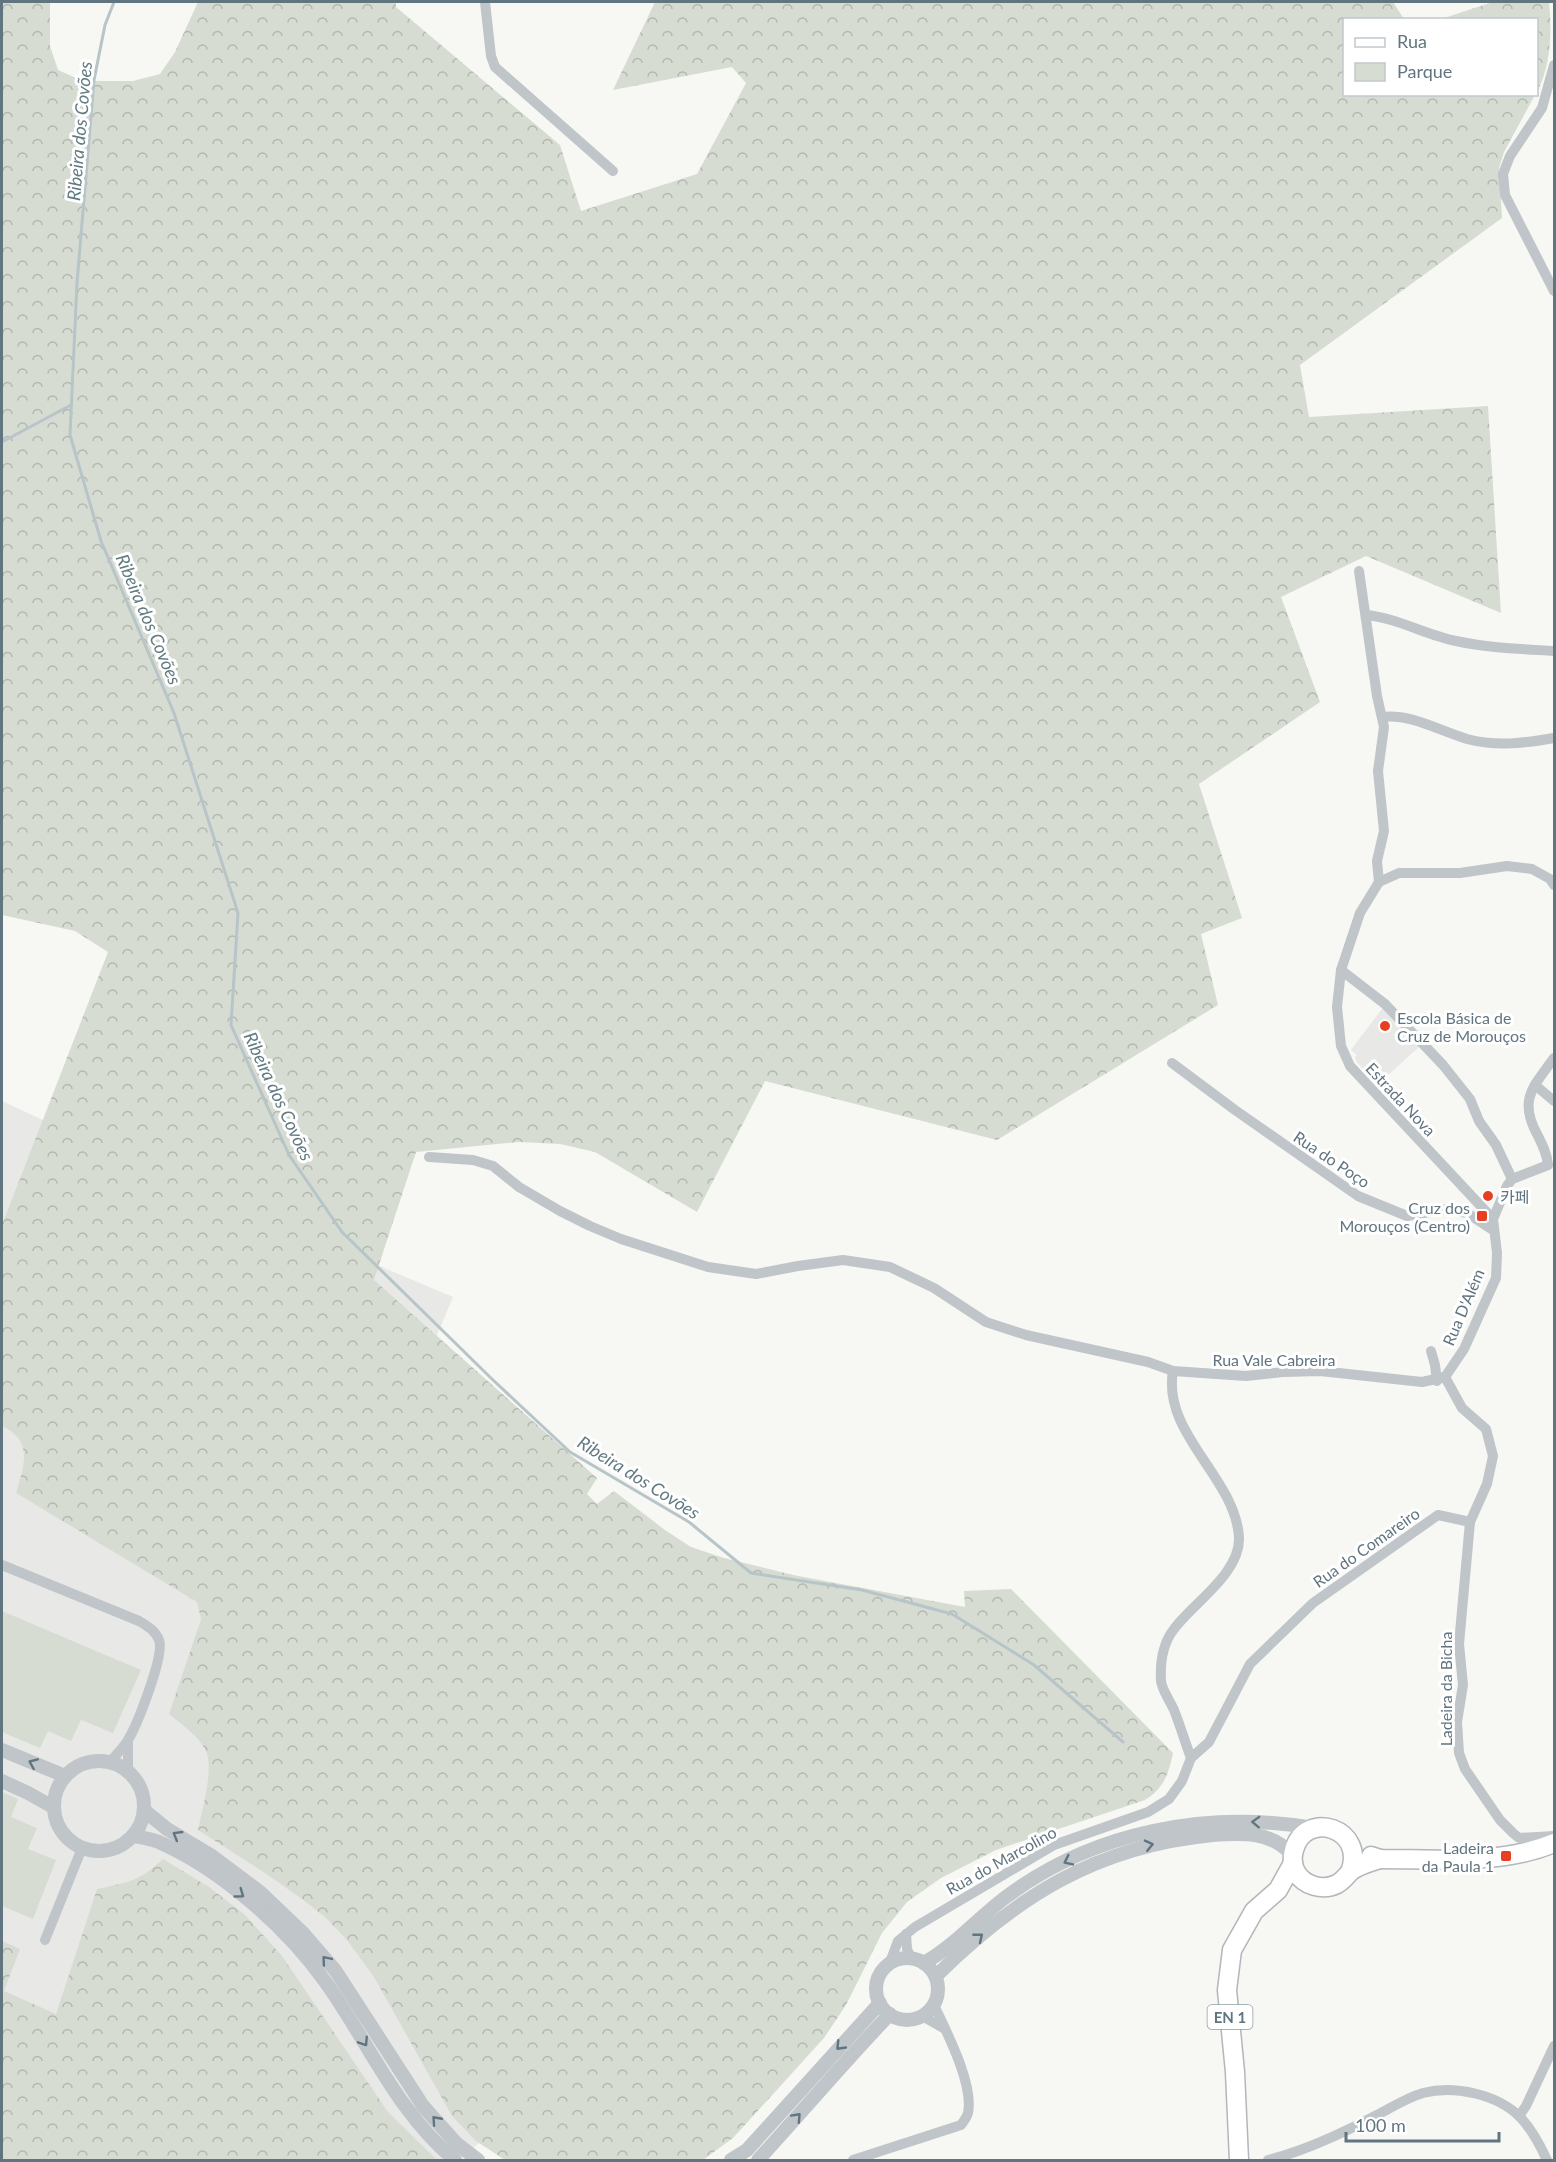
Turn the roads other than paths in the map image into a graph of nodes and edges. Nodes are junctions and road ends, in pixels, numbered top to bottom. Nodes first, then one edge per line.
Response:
1 (485, 2) edge
2 (1554, 65) edge
3 (613, 171) dead end
4 (1554, 291) edge
5 (1359, 571) dead end
6 (1366, 615) junction
7 (1554, 651) edge
8 (1382, 717) junction
9 (1554, 738) edge
10 (1378, 882) junction
11 (1554, 885) edge
12 (1341, 970) junction
13 (1554, 1058) edge
14 (1172, 1063) dead end
15 (1535, 1085) junction
16 (1554, 1101) edge
17 (429, 1157) dead end
18 (1551, 1166) edge
19 (1512, 1179) junction
20 (1493, 1224) junction
21 (1431, 1351) dead end
22 (1173, 1371) junction
23 (1441, 1379) junction
24 (1470, 1522) junction
25 (2, 1564) edge
26 (128, 1740) junction
27 (2, 1750) edge
28 (1191, 1758) junction
29 (110, 1762) junction
30 (128, 1770) junction
31 (65, 1776) junction
32 (2, 1782) edge
33 (53, 1807) junction
34 (145, 1810) junction
35 (1314, 1828) junction
36 (134, 1836) junction
37 (1554, 1836) edge
38 (1554, 1843) edge
39 (1351, 1845) junction
40 (82, 1848) junction
41 (1293, 1859) junction
42 (1380, 1859) junction
43 (1350, 1872) junction
44 (1311, 1885) junction
45 (1278, 1890) junction
46 (906, 1934) junction
47 (45, 1940) dead end
48 (918, 1961) junction
49 (888, 1965) junction
50 (936, 1976) junction
51 (880, 2003) junction
52 (934, 2005) junction
53 (890, 2014) junction
54 (922, 2016) junction
55 (945, 2029) junction
56 (1554, 2046) edge
57 (1519, 2116) junction
58 (455, 2160) edge
59 (478, 2160) edge
60 (731, 2160) edge
61 (758, 2160) edge
62 (853, 2160) edge
63 (1239, 2160) edge
64 (1268, 2160) edge
65 (1547, 2160) edge

1 - 3 street
2 - 4 street
5 - 6 street
6 - 7 street
6 - 8 street
8 - 9 street
8 - 10 street
10 - 11 street
10 - 12 street, Estrada Nova
12 - 19 street
12 - 20 street, Estrada Nova
13 - 15 street
14 - 20 street, Rua do Poço
15 - 16 street
15 - 18 street
17 - 22 street, Rua Vale Cabreira
18 - 19 street
19 - 20 street
20 - 23 street, Rua D'Além
21 - 23 street
22 - 23 street, Rua Vale Cabreira
22 - 28 street
23 - 24 street
24 - 28 street, Rua do Comareiro
24 - 37 street, Ladeira da Bicha
25 - 26 street
26 - 29 street
26 - 30 street
31 -> 27 street
28 - 46 street, Rua do Marcolino
29 - 30 street
29 - 31 street
30 - 34 street
31 - 33 street
32 - 33 street
33 - 40 street
34 - 36 street
59 -> 34 street
35 - 39 main road
35 - 41 main road
35 -> 48 street
36 - 40 street
36 -> 58 street
38 - 42 main road
39 - 42 main road
39 - 43 main road
40 - 47 street
41 - 44 main road
41 - 45 main road, EN 1
50 -> 41 street
42 - 43 main road
43 - 44 main road
44 - 45 main road
45 - 63 main road, EN 1
46 - 48 street
46 - 49 street, Rua do Marcolino
48 - 49 street
48 - 50 street
49 - 51 street
50 - 52 street
51 - 53 street
51 -> 60 street
52 - 54 street
52 - 55 street
53 - 54 street
61 -> 53 street
54 - 55 street
55 - 62 street
56 - 57 street
57 - 64 street
57 - 65 street

